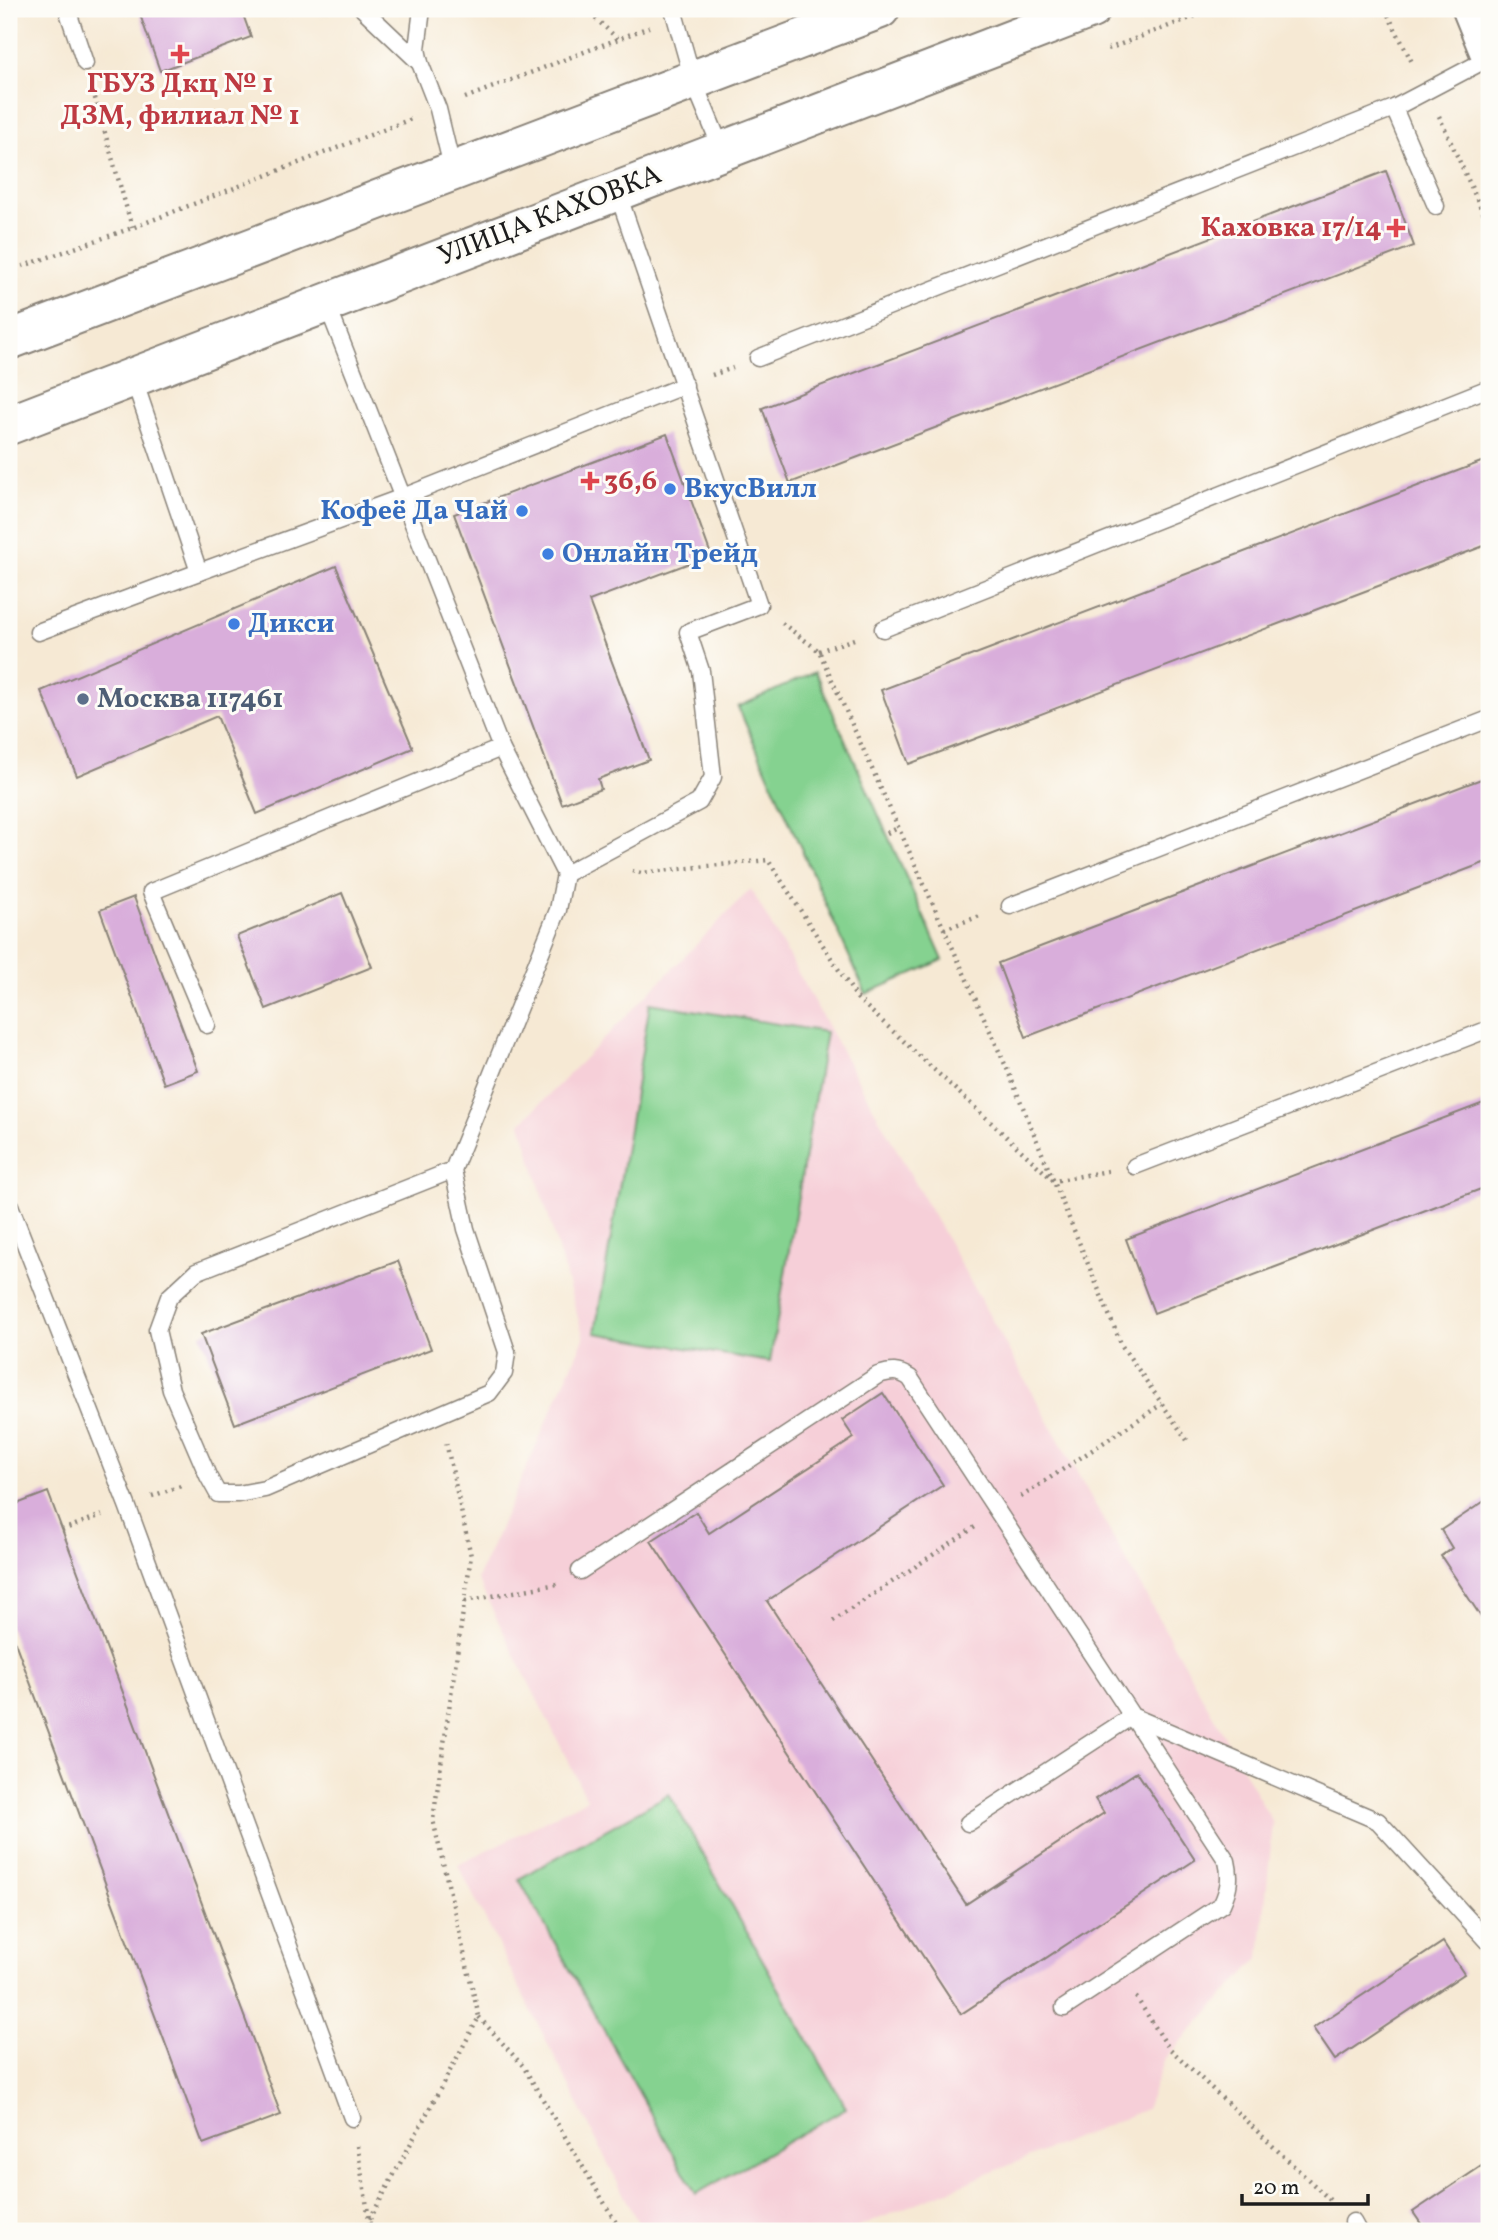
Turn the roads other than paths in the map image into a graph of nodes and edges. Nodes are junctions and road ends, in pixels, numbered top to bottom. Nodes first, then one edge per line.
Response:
1 (67, 9) edge
2 (363, 9) edge
3 (422, 9) edge
4 (880, 9) edge
5 (1091, 9) edge
6 (1472, 9) edge
7 (674, 12) edge
8 (1489, 51) edge
9 (1489, 58) edge
10 (85, 63) road end
11 (420, 63) junction
12 (693, 79) junction
13 (1394, 108) junction
14 (722, 150) junction
15 (453, 171) junction
16 (617, 191) junction
17 (1436, 206) dead end
18 (326, 302) junction
19 (9, 340) edge
20 (758, 358) road end
21 (133, 377) junction
22 (685, 385) junction
23 (1489, 388) edge
24 (9, 425) edge
25 (403, 497) junction
26 (199, 572) junction
27 (883, 629) road end
28 (38, 632) dead end
29 (1489, 719) edge
30 (501, 748) junction
31 (565, 874) junction
32 (1010, 906) road end
33 (207, 1025) dead end
34 (1489, 1029) edge
35 (1135, 1166) road end
36 (453, 1170) junction
37 (9, 1203) edge
38 (580, 1571) road end
39 (1132, 1716) junction
40 (968, 1823) dead end
41 (1489, 1942) edge
42 (1065, 2008) dead end
43 (352, 2118) road end

1 - 10 lane
2 - 11 lane
3 - 11 lane
4 - 12 main road
5 - 14 main road, УЛИЦА КАХОВКА
6 - 8 main road
7 - 12 lane
9 - 13 lane
11 - 15 lane
12 - 14 lane
12 - 15 main road
13 - 17 lane
13 - 20 lane
14 - 16 main road, УЛИЦА КАХОВКА
15 - 19 main road
16 - 18 main road, УЛИЦА КАХОВКА
16 - 22 lane
18 - 21 main road, УЛИЦА КАХОВКА
18 - 25 lane
21 - 24 main road, УЛИЦА КАХОВКА
21 - 26 lane
22 - 25 lane
22 - 31 lane
23 - 27 lane
25 - 26 lane
25 - 30 lane
26 - 28 lane
29 - 32 lane
30 - 31 lane
30 - 33 lane
31 - 36 lane
34 - 35 lane
36 - 36 lane
37 - 43 lane
38 - 39 lane
39 - 40 lane
39 - 41 lane
39 - 42 lane

